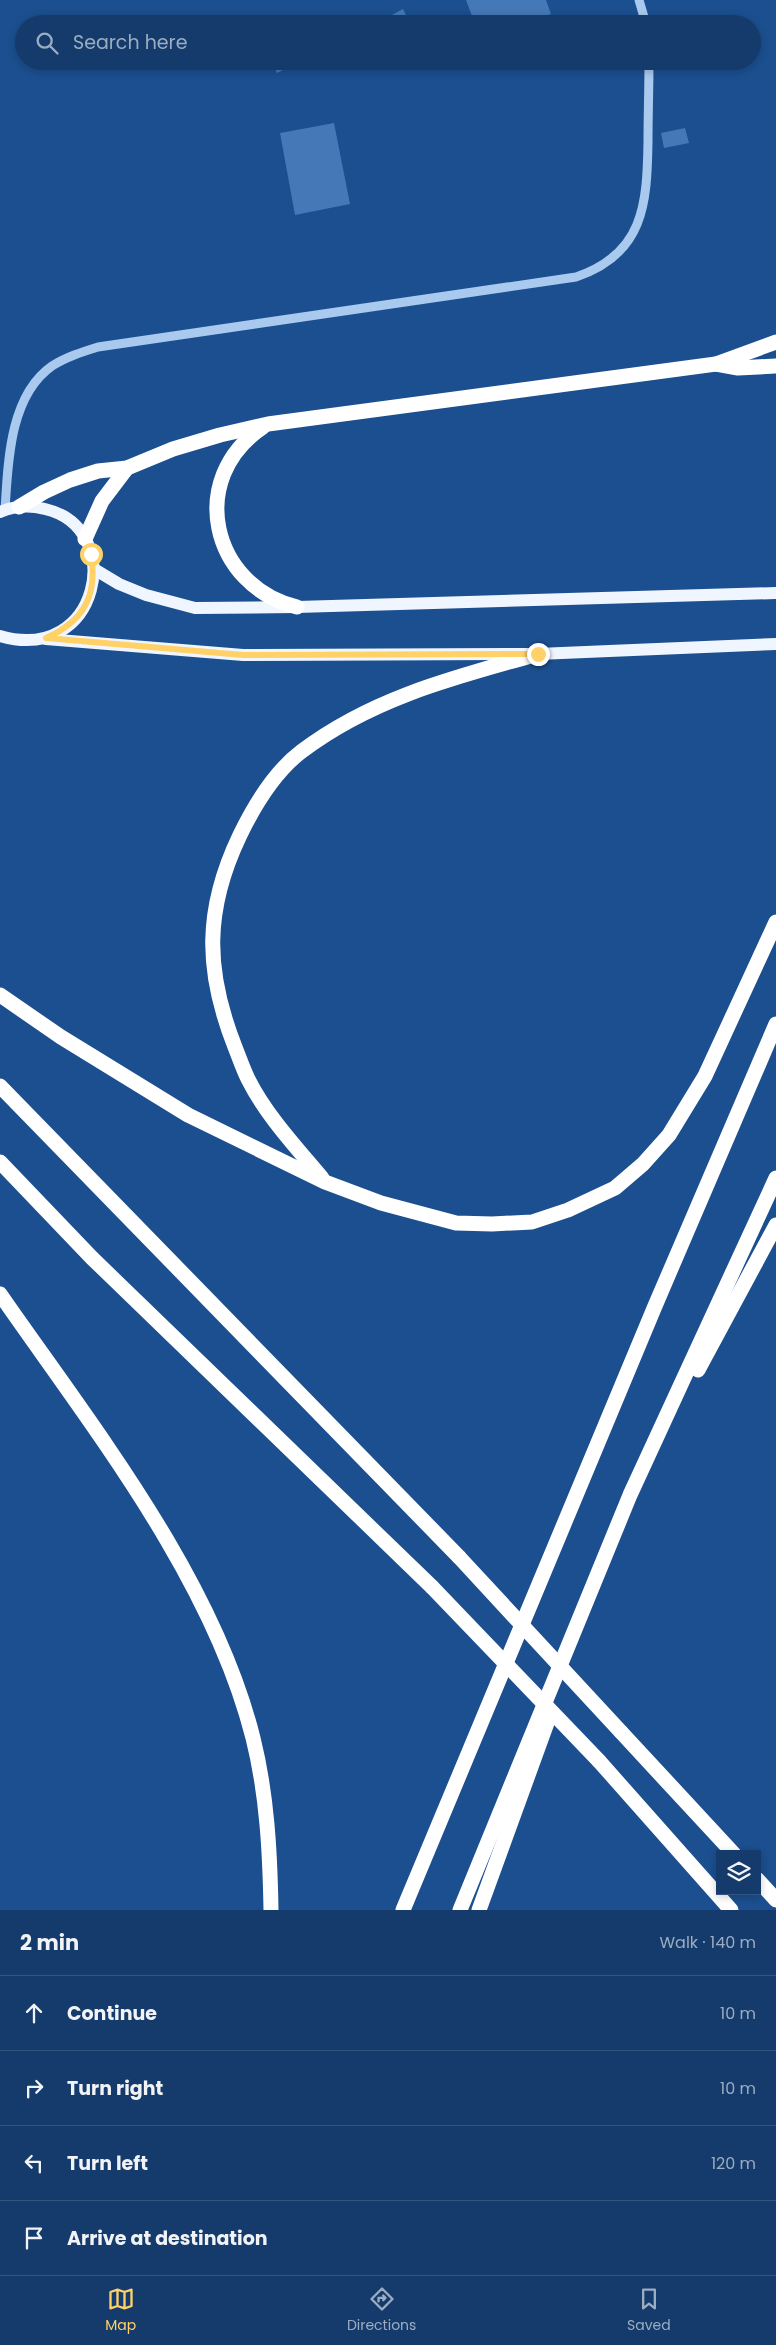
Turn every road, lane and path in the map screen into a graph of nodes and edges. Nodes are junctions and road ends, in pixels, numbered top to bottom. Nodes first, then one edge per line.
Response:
1 (639, 0) edge
2 (643, 15) edge
3 (649, 70) edge
4 (776, 342) edge
5 (716, 364) junction
6 (776, 366) edge
7 (268, 424) junction
8 (128, 468) junction
9 (8, 510) edge
10 (84, 539) junction
11 (94, 568) junction
12 (776, 593) edge
13 (297, 608) junction
14 (0, 636) edge
15 (46, 638) junction
16 (776, 644) edge
17 (538, 654) junction
18 (776, 922) edge
19 (0, 995) edge
20 (776, 1024) edge
21 (0, 1086) edge
22 (0, 1162) edge
23 (776, 1178) edge
24 (325, 1182) junction
25 (776, 1225) edge
26 (0, 1294) edge
27 (630, 1495) junction
28 (730, 1850) edge
29 (761, 1883) edge
30 (776, 1900) edge
31 (272, 1910) edge
32 (403, 1910) edge
33 (460, 1910) edge
34 (479, 1910) edge
35 (731, 1910) edge

1 - 2 lane
3 - 9 lane
4 - 5 highway
5 - 6 highway
5 - 7 highway
7 - 8 highway
7 - 13 highway
8 - 9 highway
8 - 10 highway
9 - 10 main road
10 - 11 main road
11 - 13 main road
11 - 15 main road
12 - 13 main road
14 - 15 main road
15 - 17 main road
16 - 17 main road
17 - 24 highway
18 - 24 highway
19 - 24 highway
20 - 32 highway
21 - 28 highway, bridge
22 - 35 highway, bridge
23 - 27 highway
25 - 27 highway
26 - 31 highway
27 - 33 highway
27 - 34 highway
29 - 30 highway

